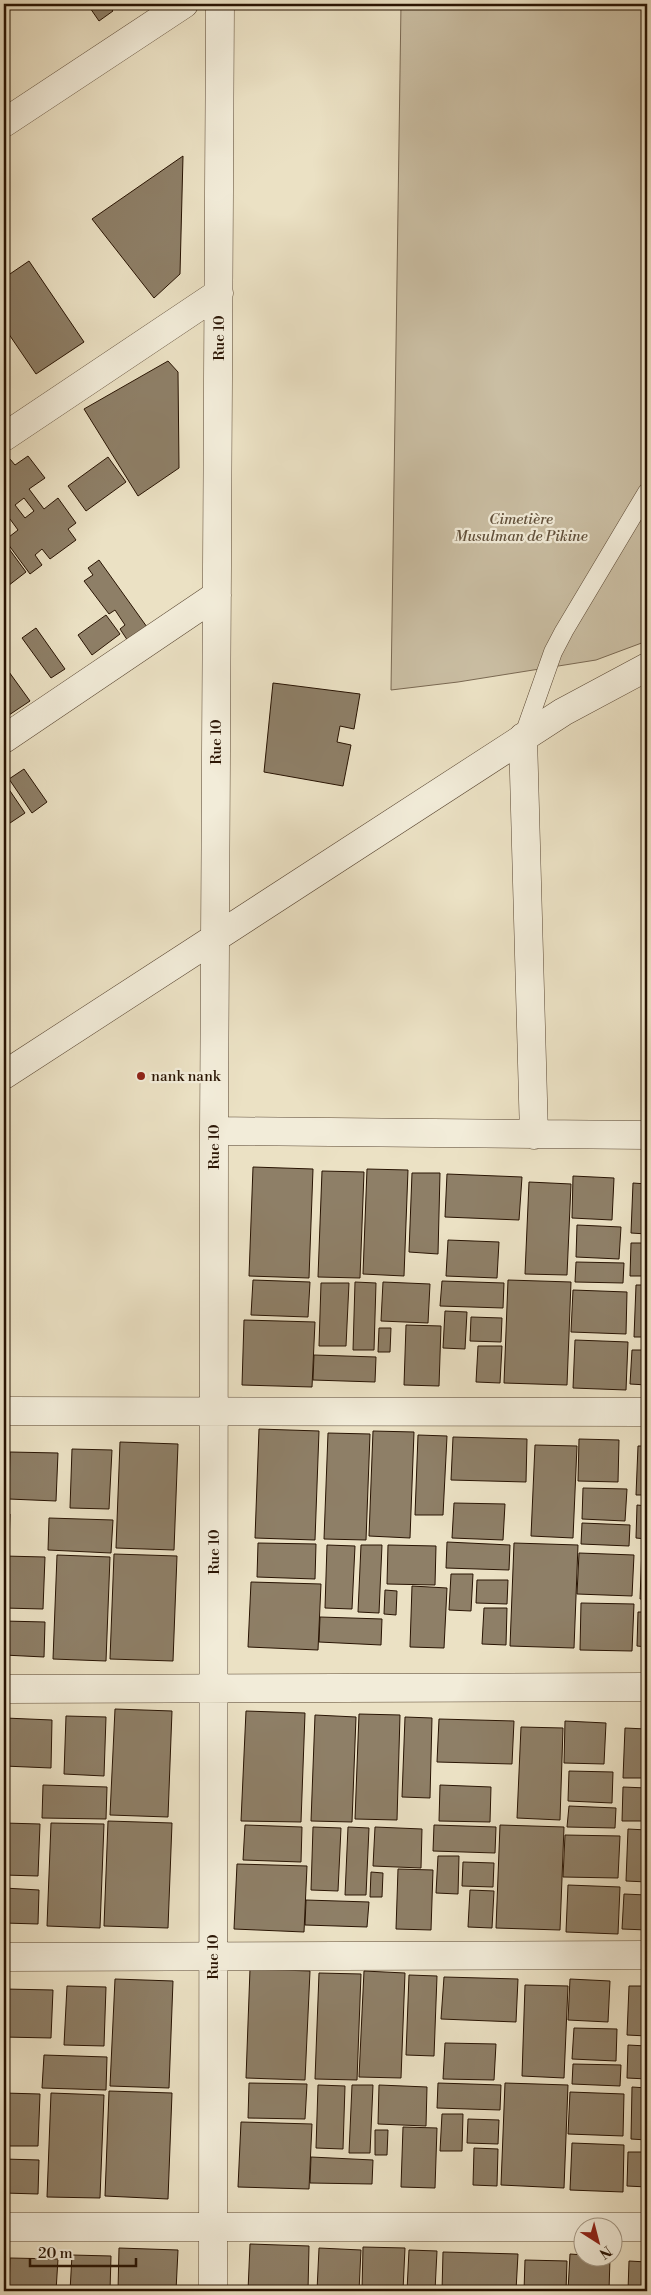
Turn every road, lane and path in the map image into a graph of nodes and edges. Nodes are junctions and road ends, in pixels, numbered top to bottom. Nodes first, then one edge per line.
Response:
1 (184, 4) edge
2 (220, 4) edge
3 (4, 123) edge
4 (219, 293) junction
5 (4, 437) edge
6 (647, 492) edge
7 (217, 595) junction
8 (647, 667) edge
9 (523, 737) junction
10 (4, 740) edge
11 (215, 936) junction
12 (4, 1075) edge
13 (214, 1131) junction
14 (534, 1134) junction
15 (647, 1135) edge
16 (4, 1411) edge
17 (214, 1412) junction
18 (647, 1412) edge
19 (647, 1687) edge
20 (214, 1688) junction
21 (4, 1689) edge
22 (647, 1955) edge
23 (4, 1957) edge
24 (213, 1957) junction
25 (213, 2226) junction
26 (4, 2227) edge
27 (647, 2227) edge
28 (213, 2291) edge

1 - 3 street
2 - 4 street, Rue 10
4 - 5 street
4 - 7 street, Rue 10
6 - 9 lane
7 - 10 street
7 - 11 street, Rue 10
8 - 9 street
9 - 11 street
9 - 14 street
11 - 12 street
11 - 13 street, Rue 10
13 - 14 street
13 - 17 street, Rue 10
14 - 15 street
16 - 17 street
17 - 18 street
17 - 20 street, Rue 10
19 - 20 street
20 - 21 street
20 - 24 street, Rue 10
22 - 24 street
23 - 24 street
24 - 25 street, Rue 10
25 - 26 street
25 - 27 street
25 - 28 street, Rue 10

